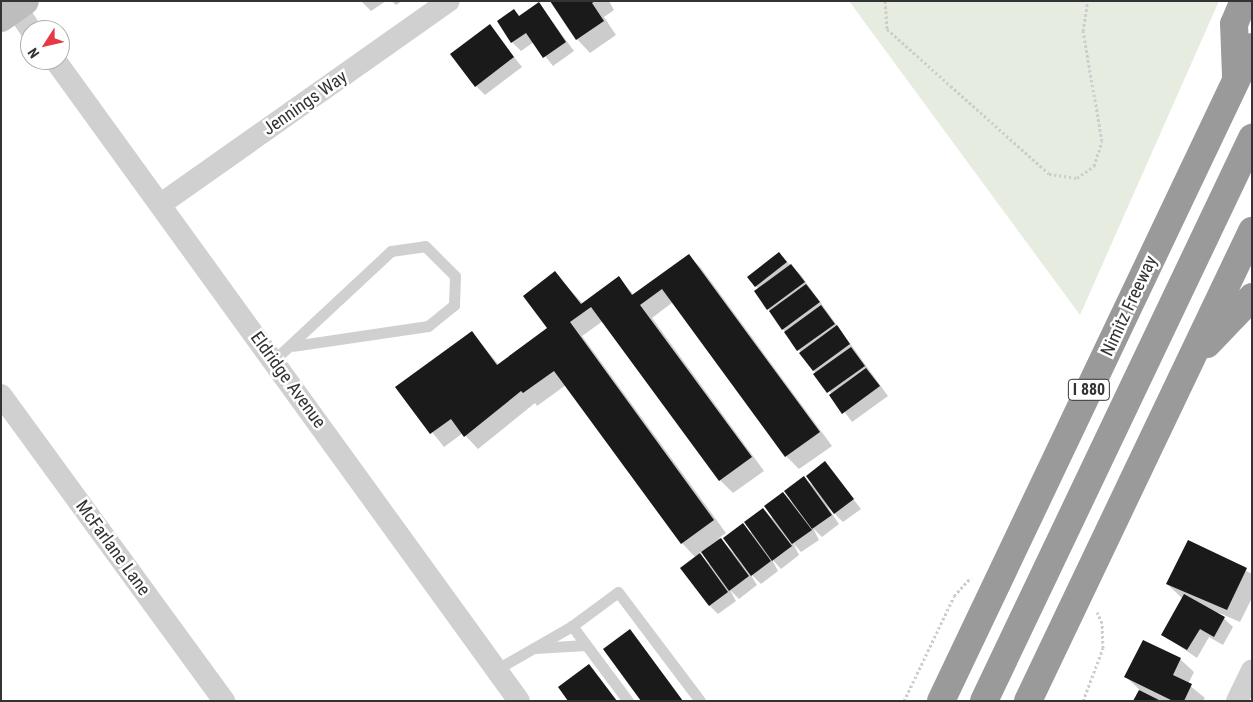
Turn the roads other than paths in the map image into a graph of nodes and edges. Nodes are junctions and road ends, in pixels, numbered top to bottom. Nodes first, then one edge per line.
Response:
1 (449, 1) edge
2 (1244, 1) edge
3 (14, 9) edge
4 (23, 20) edge
5 (1252, 48) edge
6 (62, 70) edge
7 (1236, 79) junction
8 (1252, 138) edge
9 (161, 204) junction
10 (1252, 231) edge
11 (1252, 297) edge
12 (293, 346) junction
13 (274, 360) junction
14 (1188, 364) junction
15 (1, 395) edge
16 (572, 626) junction
17 (586, 645) junction
18 (528, 648) junction
19 (496, 669) junction
20 (1252, 670) edge
21 (224, 701) edge
22 (519, 701) edge
23 (628, 701) edge
24 (700, 701) edge
25 (942, 701) edge
26 (984, 701) edge
27 (1028, 701) edge
28 (1238, 701) edge

1 - 9 street, Jennings Way
2 - 7 highway
3 - 4 street
5 - 7 highway, Nimitz Freeway / I 880
6 - 9 street, Eldridge Avenue
7 - 25 highway, Nimitz Freeway / I 880
8 - 26 highway, I 880
9 - 13 street, Eldridge Avenue
10 - 14 highway
11 - 14 highway
12 - 12 lane
12 - 13 lane
13 - 19 street, Eldridge Avenue
14 - 27 highway
15 - 21 street, McFarlane Lane
16 - 17 lane
16 - 18 lane
16 - 24 lane
17 - 18 lane
17 - 23 lane
18 - 19 lane
19 - 22 street, Eldridge Avenue
20 - 28 street

